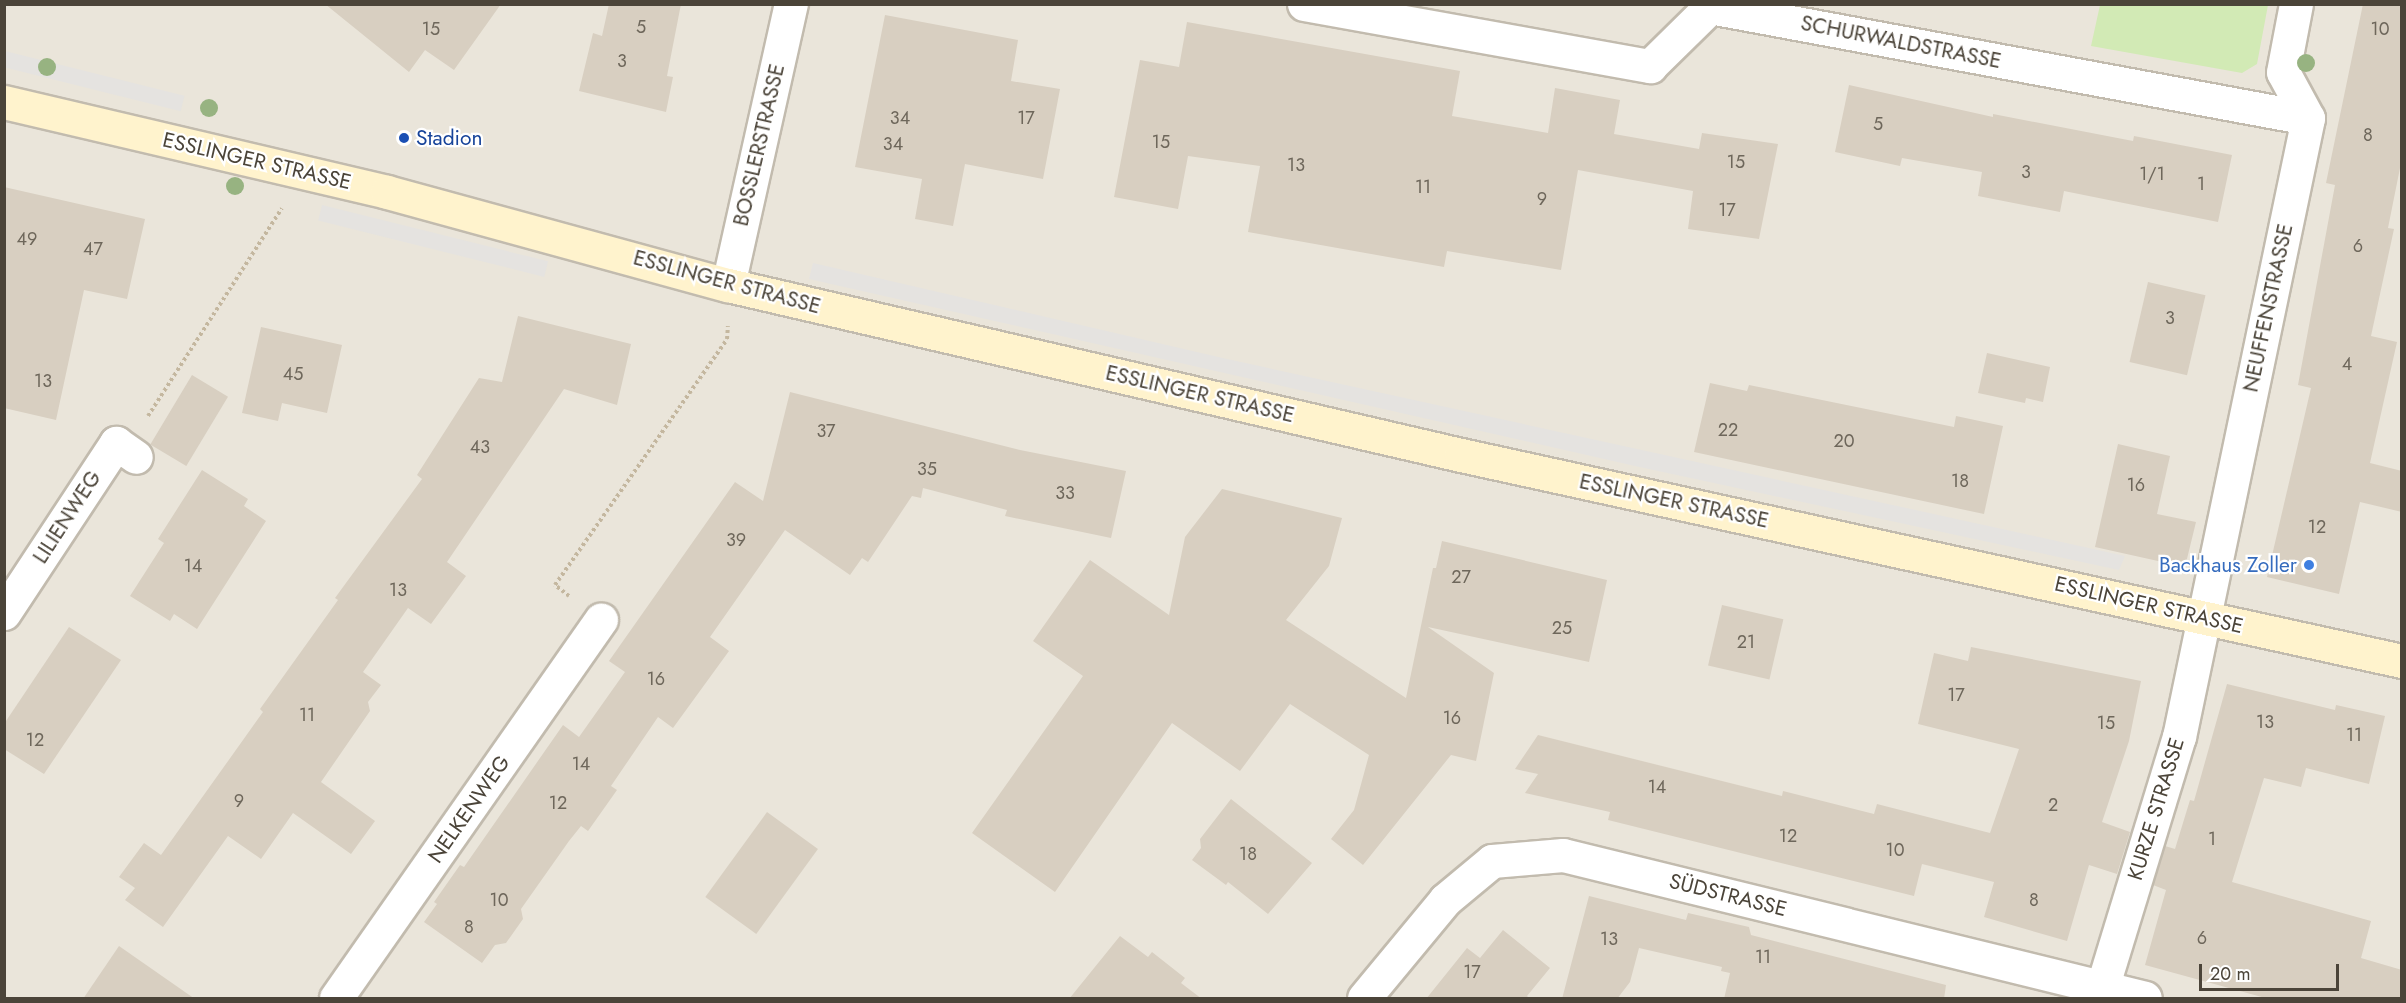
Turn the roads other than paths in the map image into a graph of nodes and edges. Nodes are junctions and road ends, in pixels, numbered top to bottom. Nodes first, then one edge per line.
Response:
1 (791, 4) edge
2 (1304, 4) edge
3 (2296, 4) edge
4 (1711, 6) edge
5 (4, 102) edge
6 (2308, 118) junction
7 (728, 285) junction
8 (136, 457) road end
9 (4, 613) edge
10 (2203, 617) junction
11 (601, 620) road end
12 (2402, 661) edge
13 (2100, 992) edge
14 (336, 999) edge
15 (1364, 999) edge
16 (2145, 999) edge

1 - 7 street, BOSSLERSTRASSE
2 - 4 street, SCHURWALDSTRASSE
3 - 6 street
4 - 6 street, SCHURWALDSTRASSE
5 - 7 main road, ESSLINGER STRASSE
6 - 10 street, NEUFFENSTRASSE
7 - 10 main road, ESSLINGER STRASSE
8 - 9 street, LILIENWEG
10 - 12 main road, ESSLINGER STRASSE
10 - 13 street, KURZE STRASSE
11 - 14 street, NELKENWEG
13 - 15 street, SÜDSTRASSE
13 - 16 street, SÜDSTRASSE

